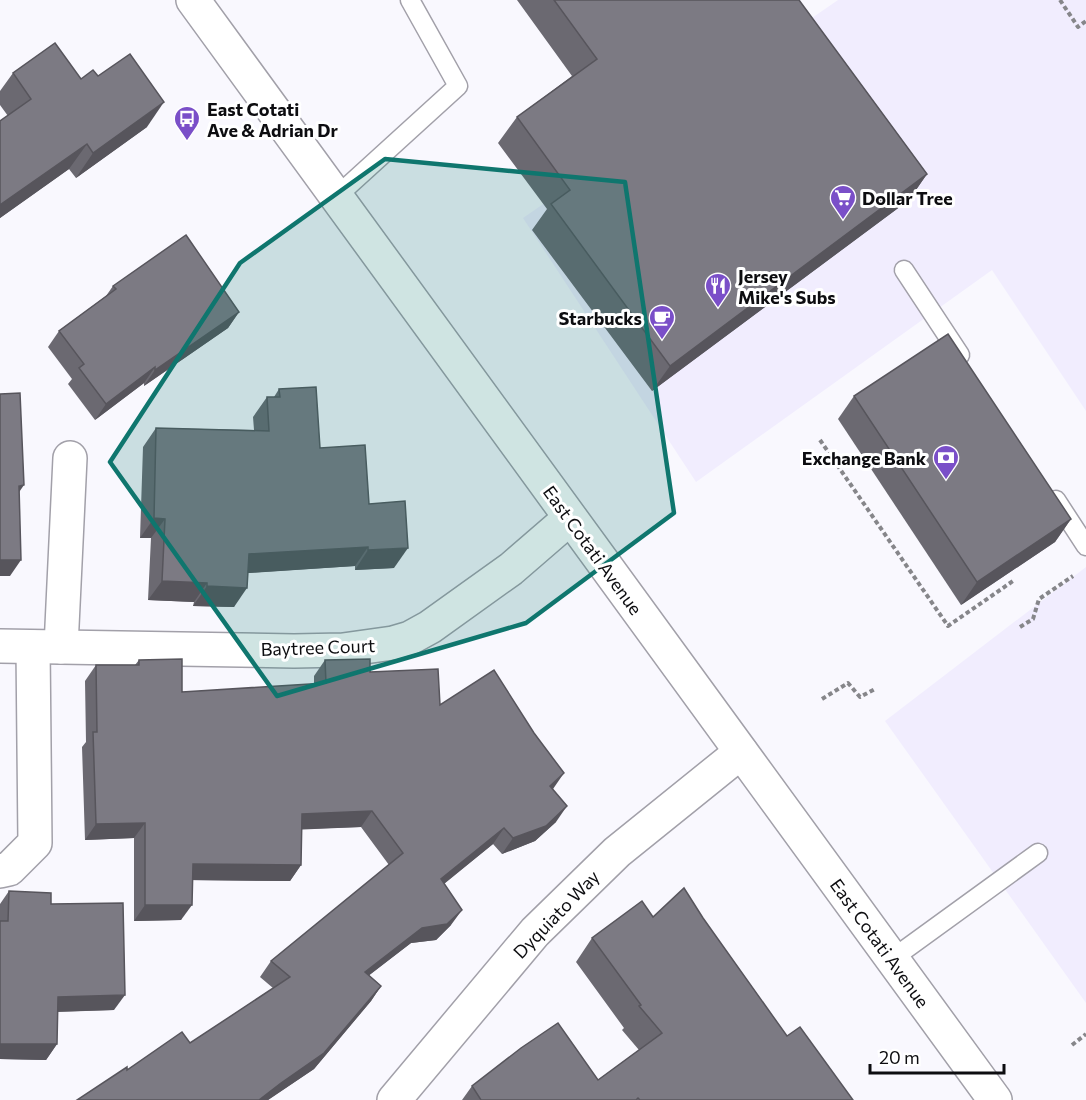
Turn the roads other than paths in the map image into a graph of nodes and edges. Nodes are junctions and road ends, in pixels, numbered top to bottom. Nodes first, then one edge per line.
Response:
1 (193, 0) edge
2 (410, 0) edge
3 (336, 196) junction
4 (904, 270) dead end
5 (969, 370) edge
6 (70, 458) dead end
7 (1047, 486) edge
8 (570, 518) junction
9 (1086, 546) edge
10 (0, 646) edge
11 (47, 647) junction
12 (741, 752) junction
13 (1038, 853) dead end
14 (0, 871) edge
15 (892, 959) junction
16 (394, 1100) edge
17 (995, 1100) edge

1 - 3 street, East Cotati Avenue
2 - 3 lane
3 - 8 street, East Cotati Avenue
4 - 5 lane
6 - 11 street
7 - 9 lane
8 - 11 street, Baytree Court
8 - 12 street, East Cotati Avenue
10 - 11 street, Baytree Court
11 - 14 street
12 - 15 street, East Cotati Avenue
12 - 16 street, Dyquiato Way
13 - 15 lane
15 - 17 street, East Cotati Avenue

